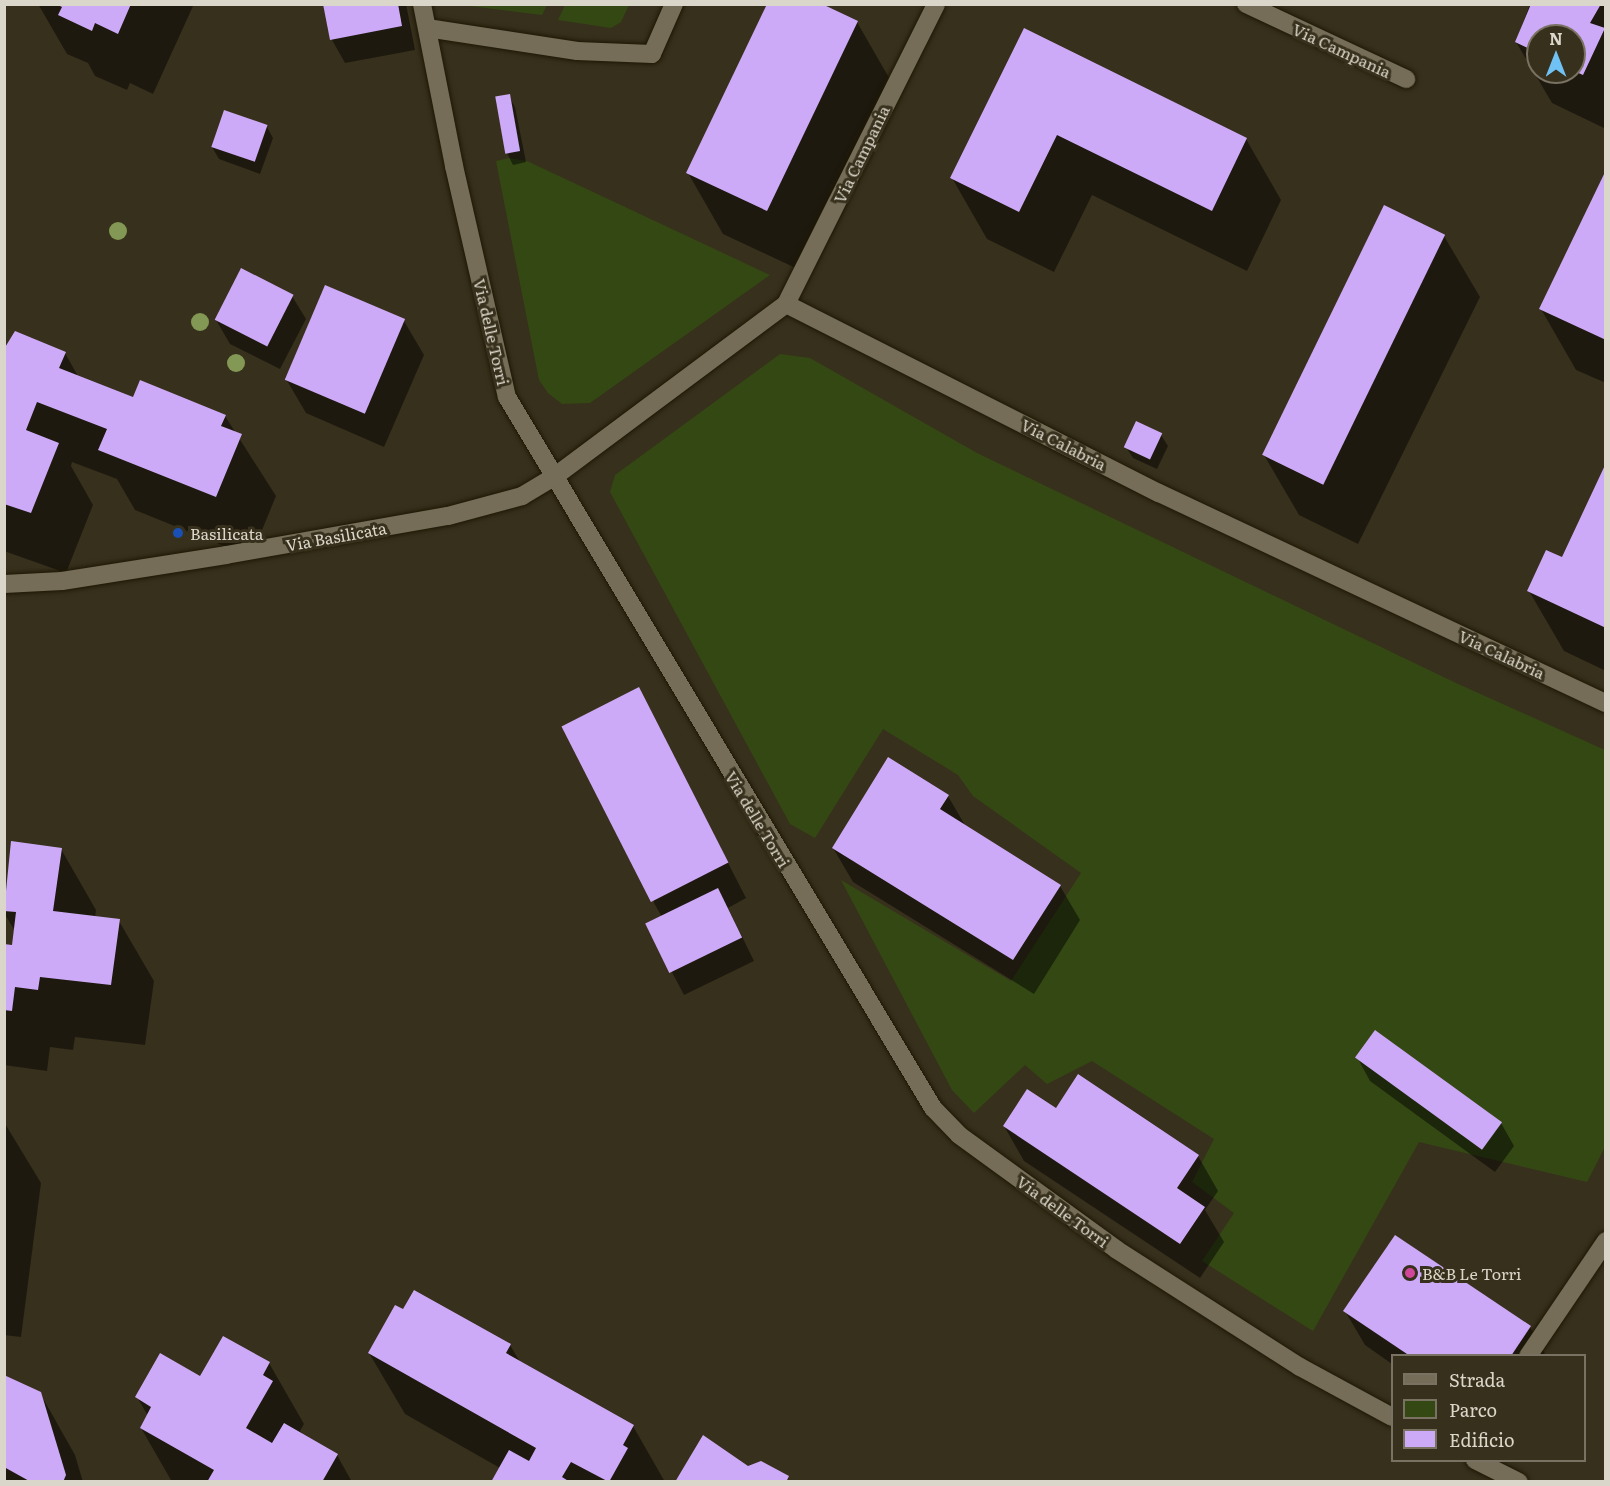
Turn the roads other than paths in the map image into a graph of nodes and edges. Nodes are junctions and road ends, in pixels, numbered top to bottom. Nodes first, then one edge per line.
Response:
1 (422, 4) edge
2 (674, 4) edge
3 (936, 4) edge
4 (1246, 4) edge
5 (427, 28) junction
6 (1406, 79) dead end
7 (786, 304) junction
8 (554, 477) junction
9 (4, 584) edge
10 (1605, 703) edge
11 (1605, 1241) edge
12 (1529, 1354) edge
13 (1391, 1416) edge
14 (1477, 1462) edge
15 (1519, 1482) edge

1 - 5 street, Via delle Torri
2 - 5 street
3 - 7 street, Via Campania
4 - 6 street, Via Campania
5 - 8 street, Via delle Torri
7 - 8 street
7 - 10 street, Via Calabria
8 - 9 street, Via Basilicata
8 - 13 street, Via delle Torri
11 - 12 street
14 - 15 street

